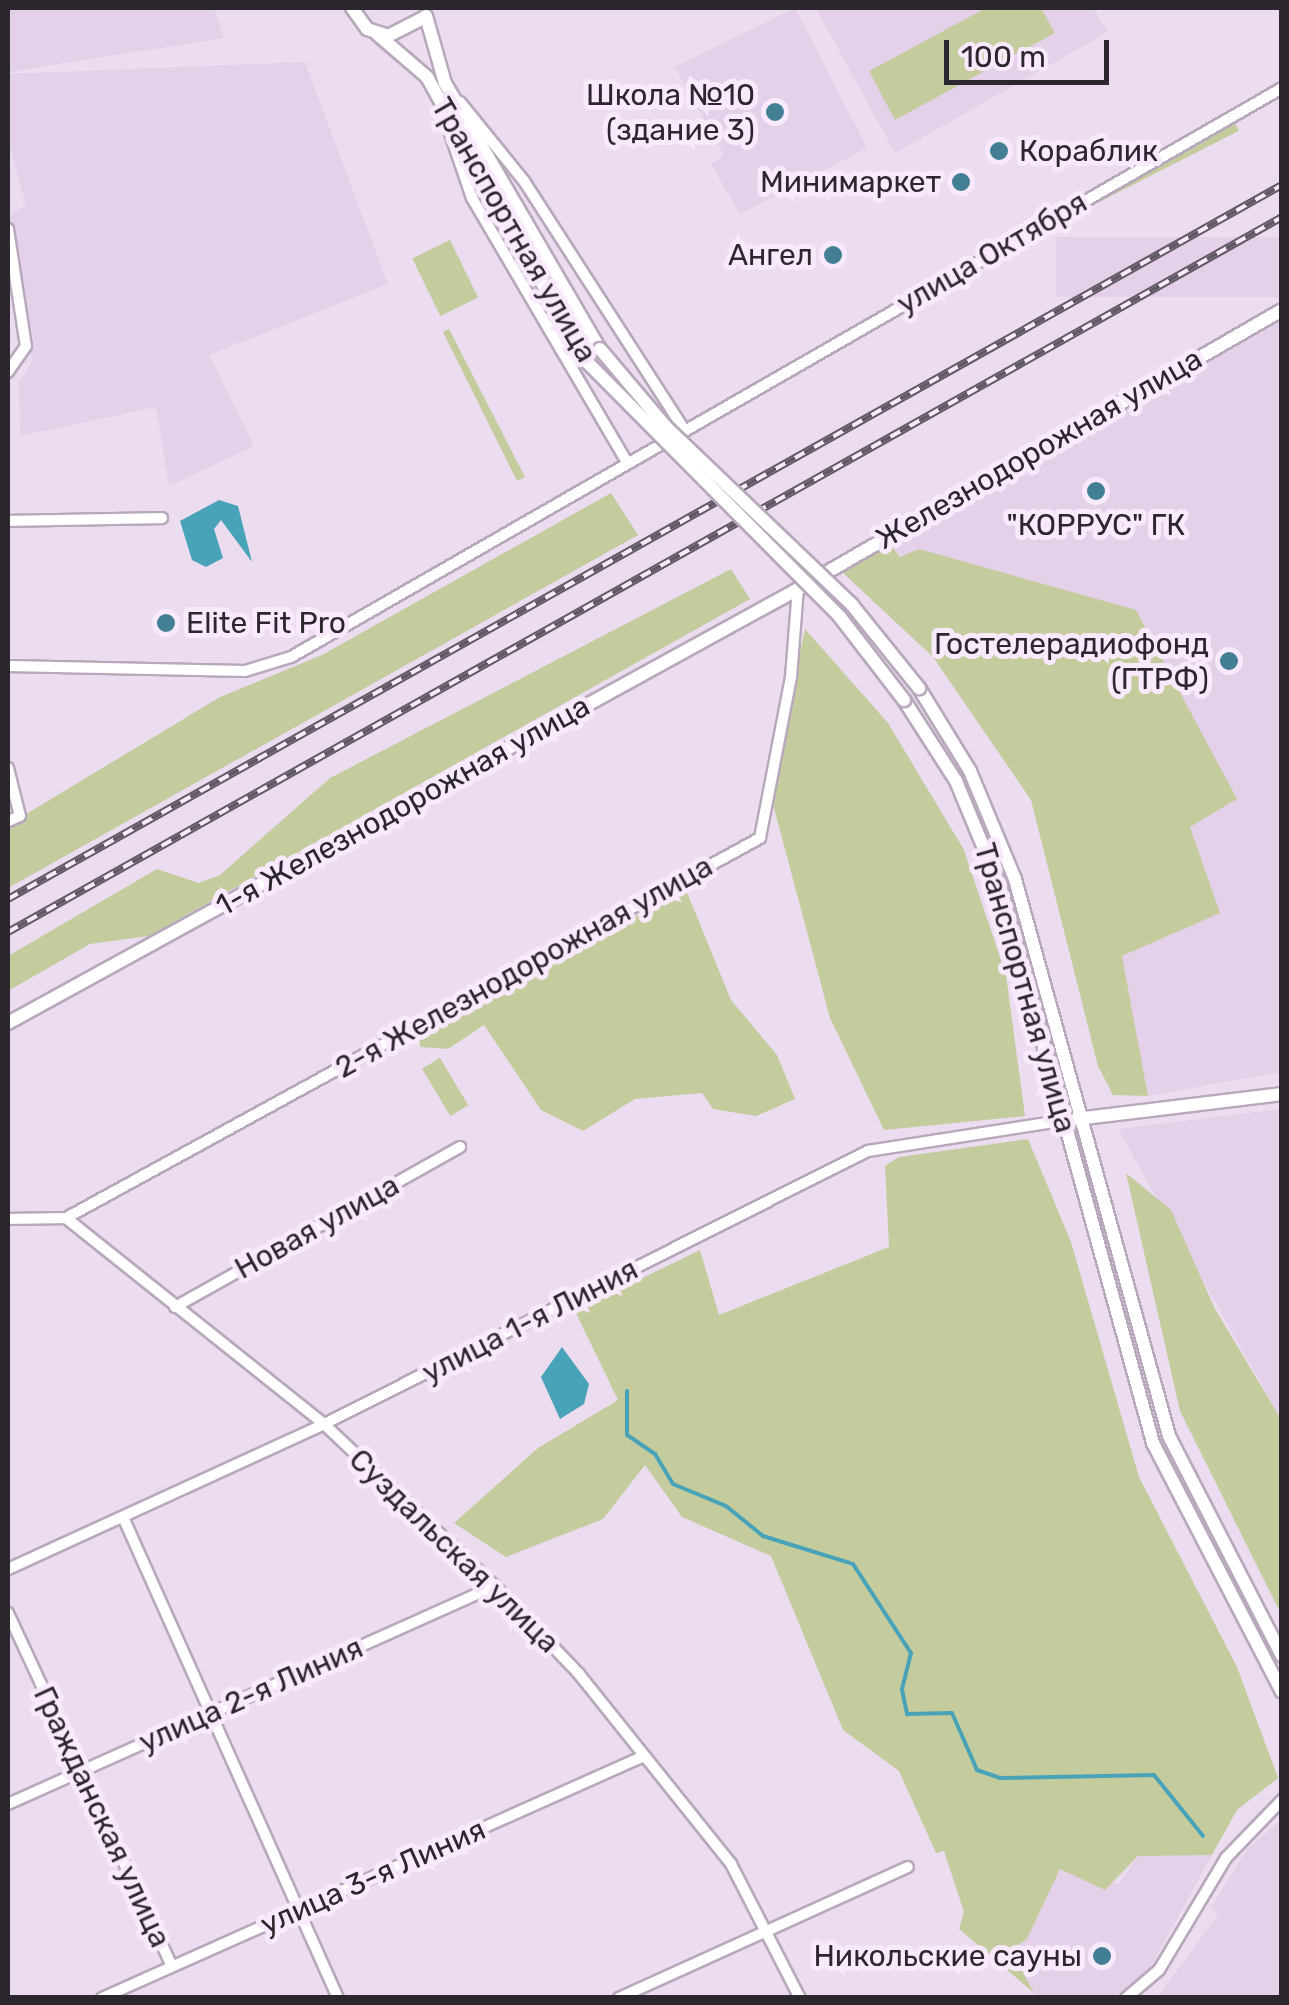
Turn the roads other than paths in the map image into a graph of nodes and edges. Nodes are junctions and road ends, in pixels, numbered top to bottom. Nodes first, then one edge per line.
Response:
1 (352, 8) edge
2 (427, 12) edge
3 (377, 34) junction
4 (1282, 88) edge
5 (444, 94) junction
6 (8, 229) edge
7 (1282, 310) edge
8 (8, 372) edge
9 (682, 426) junction
10 (626, 460) junction
11 (162, 518) dead end
12 (8, 521) edge
13 (798, 589) junction
14 (8, 666) edge
15 (8, 768) edge
16 (8, 821) edge
17 (8, 1023) edge
18 (1282, 1094) edge
19 (1082, 1118) junction
20 (1065, 1120) junction
21 (460, 1148) dead end
22 (66, 1218) junction
23 (8, 1219) edge
24 (175, 1307) junction
25 (324, 1424) junction
26 (123, 1518) junction
27 (8, 1569) edge
28 (494, 1586) junction
29 (8, 1613) edge
30 (1282, 1656) edge
31 (1282, 1692) edge
32 (210, 1713) junction
33 (644, 1756) junction
34 (81, 1771) junction
35 (1282, 1800) edge
36 (8, 1804) edge
37 (908, 1867) dead end
38 (298, 1910) junction
39 (772, 1929) junction
40 (172, 1966) junction
41 (102, 1998) edge
42 (338, 1998) edge
43 (619, 1998) edge
44 (800, 1998) edge
45 (1126, 1998) edge

1 - 3 street, Транспортная улица
2 - 3 street
2 - 5 street, Транспортная улица
3 - 5 street, Транспортная улица
4 - 9 street, улица Октября
5 - 9 street
5 - 10 street
5 - 19 street, Транспортная улица, bridge
5 - 20 street, Транспортная улица, bridge
6 - 8 street
7 - 13 street, Железнодорожная улица
9 - 10 street, улица Октября
10 - 14 street, улица Октября
11 - 12 street
13 - 17 street, 1-я Железнодорожная улица
13 - 22 street, 2-я Железнодорожная улица
15 - 16 street
18 - 19 street
19 - 20 street
19 - 30 street, Транспортная улица
20 - 25 street, улица 1-я Линия
20 - 31 street, Транспортная улица
21 - 24 street, Новая улица
22 - 23 street
22 - 24 street, Суздальская улица
24 - 25 street, Суздальская улица
25 - 26 street, улица 1-я Линия
25 - 28 street, Суздальская улица
26 - 27 street, улица 1-я Линия
26 - 32 street
28 - 32 street, улица 2-я Линия
28 - 33 street, Суздальская улица
29 - 34 street, Гражданская улица
32 - 34 street, улица 2-я Линия
32 - 38 street
33 - 38 street, улица 3-я Линия
33 - 39 street, Суздальская улица
34 - 36 street, улица 2-я Линия
34 - 40 street, Гражданская улица
35 - 45 street
37 - 39 street
38 - 40 street, улица 3-я Линия
38 - 42 street
39 - 43 street
39 - 44 street, Суздальская улица
40 - 41 street, улица 3-я Линия

